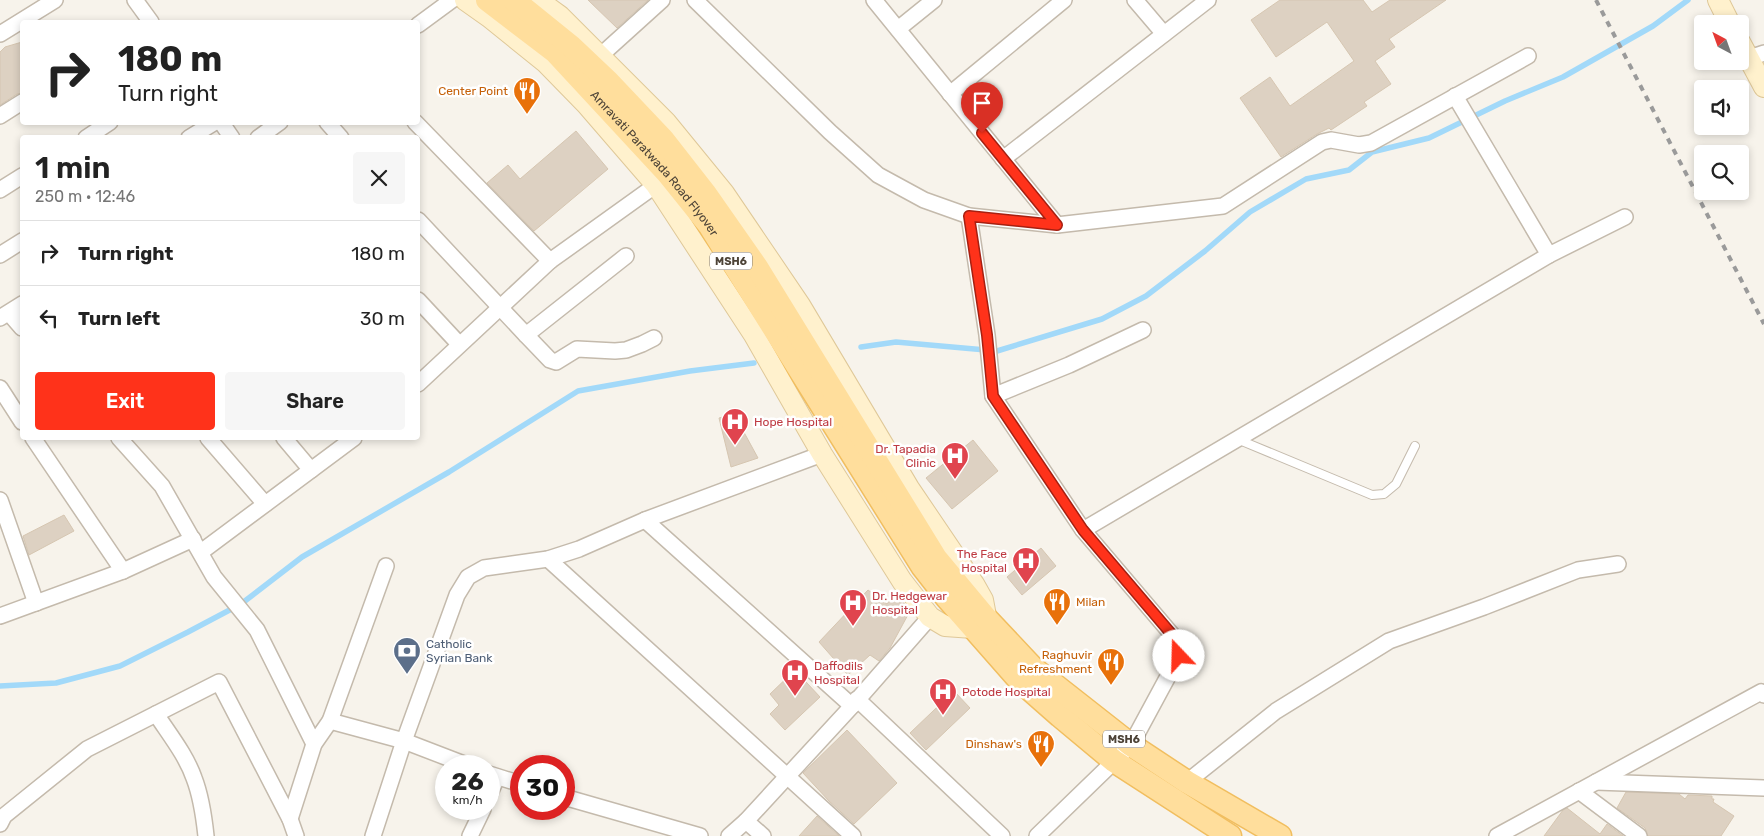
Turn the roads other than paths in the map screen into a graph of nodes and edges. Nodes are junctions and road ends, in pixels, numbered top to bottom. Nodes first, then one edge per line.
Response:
1 (55, 0) edge
2 (135, 0) edge
3 (452, 0) edge
4 (464, 0) edge
5 (487, 0) edge
6 (514, 0) edge
7 (538, 0) edge
8 (662, 0) edge
9 (695, 0) edge
10 (874, 0) edge
11 (934, 0) edge
12 (1064, 0) edge
13 (1135, 0) edge
14 (1208, 0) edge
15 (1718, 0) edge
16 (1726, 15) edge
17 (23, 20) edge
18 (150, 20) edge
19 (20, 22) edge
20 (420, 24) edge
21 (898, 29) junction
22 (0, 34) edge
23 (1164, 34) junction
24 (1751, 51) edge
25 (600, 56) junction
26 (1528, 56) dead end
27 (1764, 87) edge
28 (950, 94) junction
29 (1457, 99) junction
30 (20, 103) edge
31 (0, 116) edge
32 (106, 125) edge
33 (210, 125) edge
34 (276, 125) edge
35 (330, 125) edge
36 (418, 125) edge
37 (90, 135) edge
38 (195, 135) edge
39 (264, 135) edge
40 (338, 135) edge
41 (1003, 159) junction
42 (20, 177) edge
43 (656, 185) junction
44 (0, 190) edge
45 (969, 216) junction
46 (1625, 217) dead end
47 (420, 222) edge
48 (1057, 225) junction
49 (20, 242) edge
50 (0, 255) edge
51 (1549, 255) junction
52 (626, 256) dead end
53 (550, 261) junction
54 (420, 302) edge
55 (20, 305) edge
56 (499, 306) junction
57 (4, 316) edge
58 (20, 327) edge
59 (1143, 330) dead end
60 (526, 335) junction
61 (654, 338) dead end
62 (459, 344) junction
63 (420, 377) edge
64 (0, 388) edge
65 (992, 393) junction
66 (20, 419) edge
67 (1238, 439) junction
68 (34, 440) edge
69 (121, 440) edge
70 (210, 440) edge
71 (286, 440) edge
72 (351, 440) edge
73 (1415, 446) dead end
74 (822, 454) junction
75 (311, 470) junction
76 (0, 500) edge
77 (265, 504) junction
78 (645, 520) junction
79 (1083, 530) junction
80 (197, 546) junction
81 (548, 559) junction
82 (929, 562) junction
83 (1618, 564) dead end
84 (386, 566) dead end
85 (123, 571) junction
86 (36, 603) junction
87 (0, 616) edge
88 (930, 617) junction
89 (980, 623) junction
90 (1764, 695) edge
91 (854, 703) junction
92 (156, 714) junction
93 (330, 721) junction
94 (404, 741) junction
95 (314, 744) junction
96 (1131, 745) junction
97 (440, 755) edge
98 (1114, 761) junction
99 (788, 775) junction
100 (1187, 782) junction
101 (1595, 782) junction
102 (1764, 788) edge
103 (1579, 791) junction
104 (575, 800) edge
105 (290, 819) junction
106 (478, 820) edge
107 (746, 821) junction
108 (0, 824) edge
109 (206, 836) edge
110 (296, 836) edge
111 (373, 836) edge
112 (470, 836) edge
113 (700, 836) edge
114 (729, 836) edge
115 (763, 836) edge
116 (853, 836) edge
117 (1002, 836) edge
118 (1036, 836) edge
119 (1230, 836) edge
120 (1280, 836) edge
121 (1497, 836) edge
122 (1639, 836) edge

1 - 17 street
2 - 18 street
3 - 20 street
4 - 43 street
5 - 82 main road, Amravati Paratwada Road Flyover / MSH6
6 - 82 main road, Amravati Paratwada Road Flyover
7 - 25 street
8 - 25 street
9 - 45 street
10 - 21 street
11 - 21 street
12 - 28 street
13 - 23 street
14 - 23 street
15 - 16 street
19 - 22 street
21 - 28 street
23 - 41 street
24 - 27 street
25 - 89 street
26 - 29 street
28 - 41 street
29 - 48 street
29 - 51 street
30 - 31 street
32 - 37 street
33 - 38 street
34 - 39 street
35 - 40 street
36 - 53 street
41 - 48 street
42 - 44 street
43 - 53 street
43 - 74 street
45 - 48 street
45 - 65 street
46 - 51 street
47 - 56 street
49 - 50 street
51 - 67 street
52 - 60 street
53 - 56 street
54 - 62 street
55 - 57 street
56 - 60 street
56 - 62 street
57 - 58 street
59 - 65 street
60 - 61 street
62 - 63 street
64 - 66 street
65 - 79 street
67 - 73 lane
67 - 79 street
68 - 85 street
69 - 80 street
70 - 77 street
71 - 75 street
72 - 75 street
74 - 78 street
74 - 88 street
75 - 77 street
76 - 86 street
77 - 80 street
78 - 81 street
78 - 91 street
79 - 96 street
80 - 85 street
80 - 95 street
81 - 94 street
81 - 99 street
82 - 89 main road, Amravati Paratwada Road Flyover / MSH6
83 - 100 street
84 - 93 street
85 - 86 street
86 - 87 street
88 - 89 street
88 - 91 street
89 - 96 main road, MSH6
89 - 98 main road, MSH6
90 - 101 street
91 - 99 street
91 - 117 street
92 - 105 street
92 - 108 street
92 - 109 street
93 - 94 street
93 - 95 street
94 - 97 street
94 - 111 street
95 - 105 street
96 - 98 street
96 - 100 main road, MSH6
98 - 118 street
98 - 119 main road, MSH6
99 - 107 street
99 - 116 street
100 - 120 main road, MSH6
101 - 102 street
101 - 103 street
103 - 121 street
103 - 122 street
104 - 113 street
105 - 110 street
106 - 112 street
107 - 114 street
107 - 115 street

